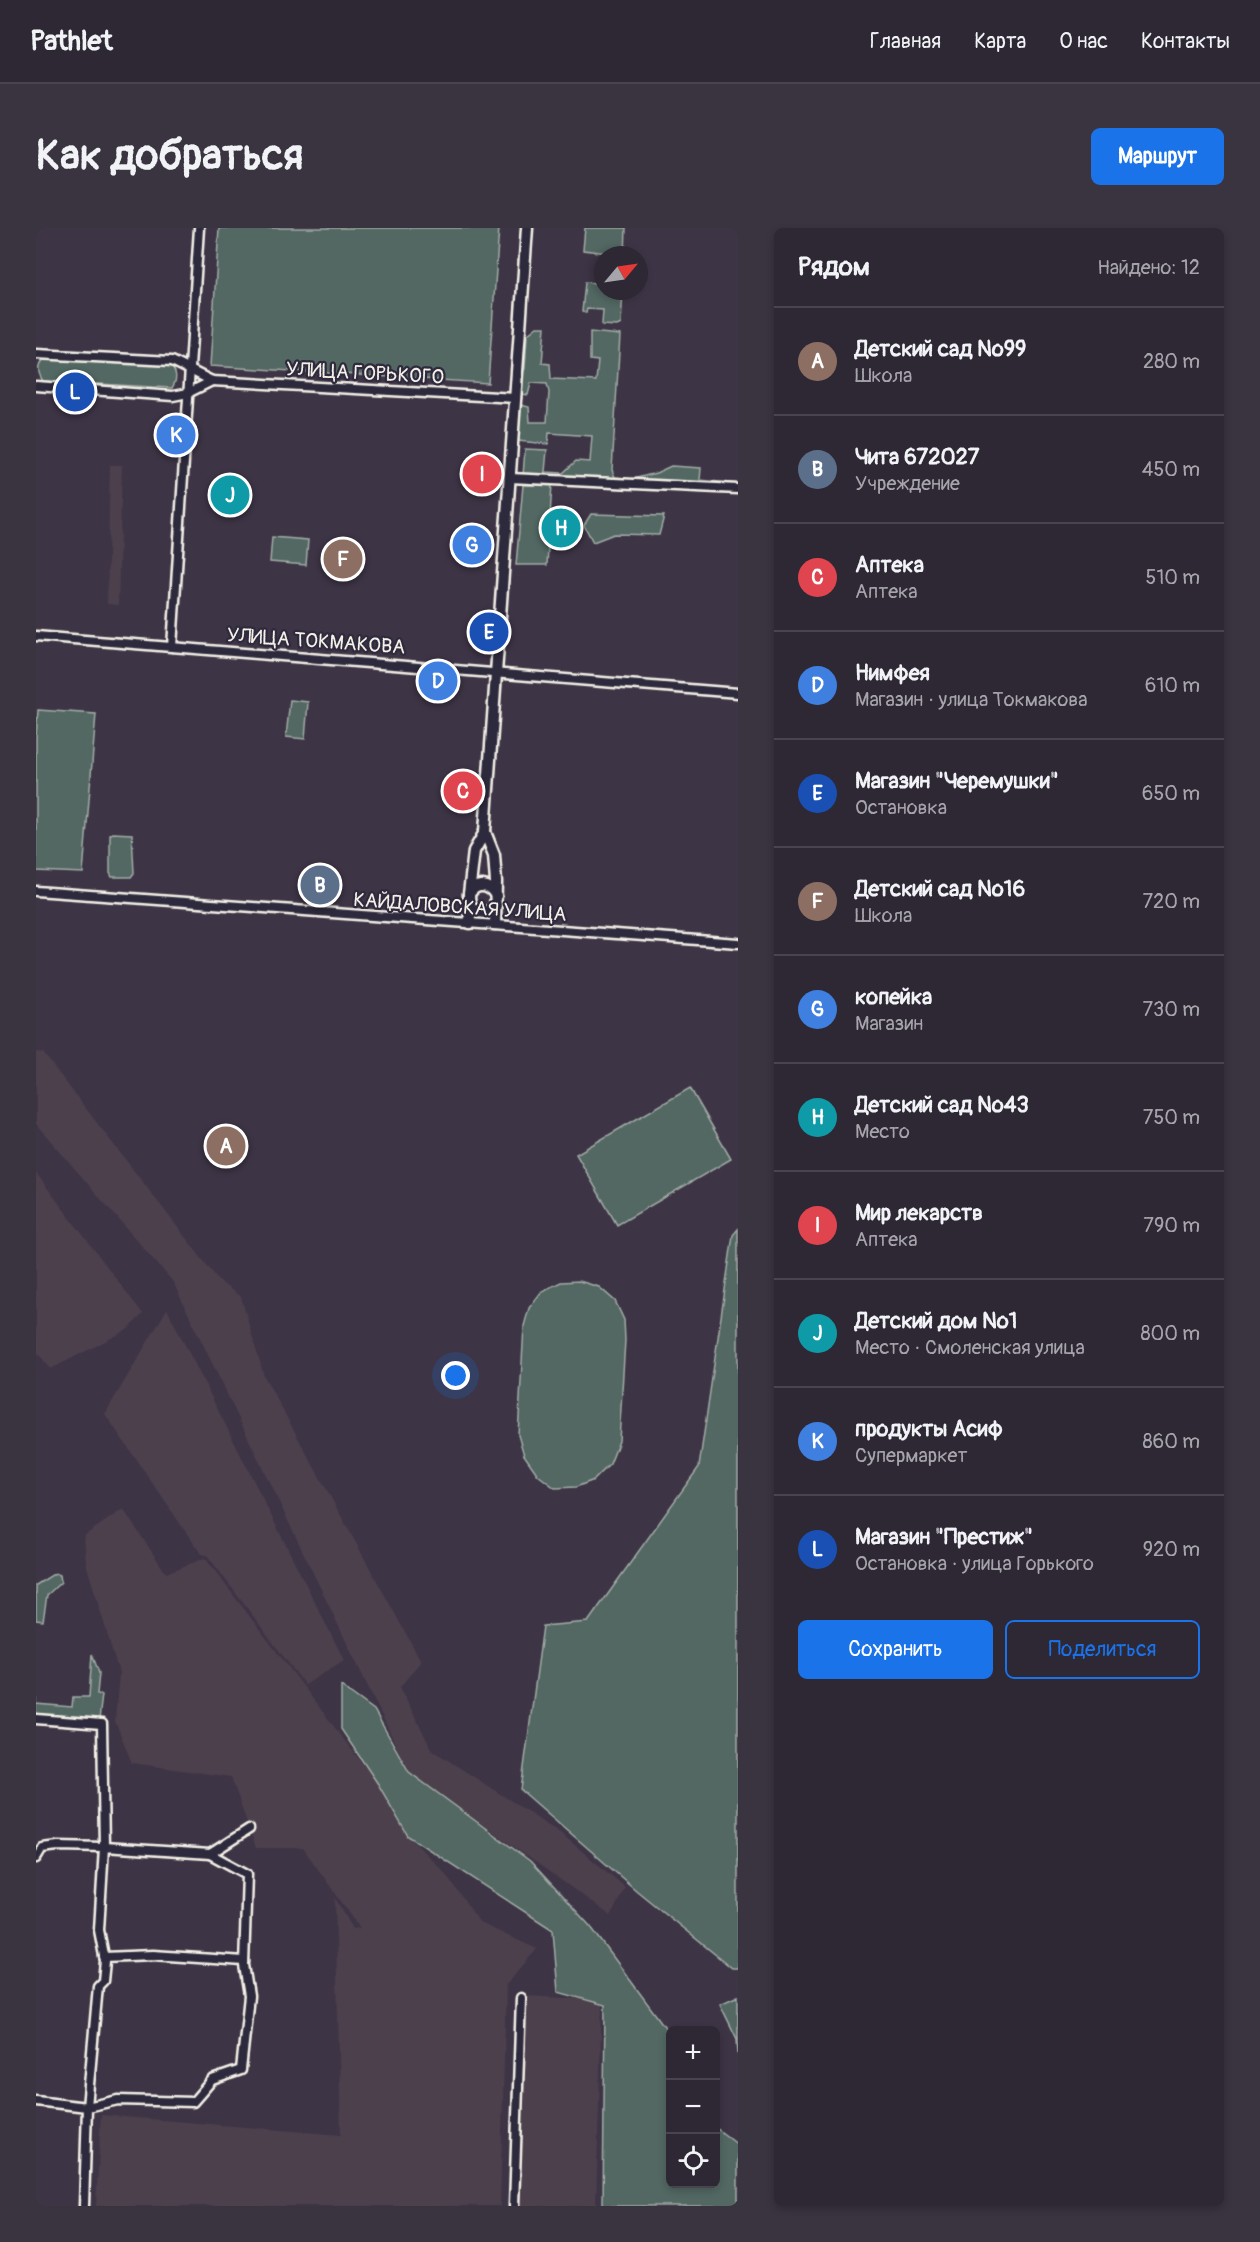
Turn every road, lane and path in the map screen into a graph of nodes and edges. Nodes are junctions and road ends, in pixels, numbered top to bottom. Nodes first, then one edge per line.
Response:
1 (199, 228) edge
2 (527, 228) edge
3 (36, 354) edge
4 (190, 370) junction
5 (212, 381) junction
6 (36, 386) edge
7 (188, 393) junction
8 (516, 398) junction
9 (510, 478) junction
10 (738, 489) edge
11 (36, 636) edge
12 (172, 647) junction
13 (497, 672) junction
14 (738, 693) edge
15 (485, 832) junction
16 (36, 891) edge
17 (469, 898) junction
18 (496, 900) junction
19 (470, 923) junction
20 (495, 924) junction
21 (738, 943) edge
22 (36, 1719) edge
23 (249, 1829) dead end
24 (104, 1847) junction
25 (210, 1854) junction
26 (36, 1858) edge
27 (104, 1957) junction
28 (244, 1961) junction
29 (521, 1998) dead end
30 (36, 2101) edge
31 (87, 2107) junction
32 (84, 2206) edge
33 (514, 2206) edge

1 - 4 street
2 - 8 street
3 - 4 street, УЛИЦА ГОРЬКОГО
4 - 5 street, УЛИЦА ГОРЬКОГО
4 - 7 street
5 - 7 street, УЛИЦА ГОРЬКОГО
5 - 8 street, УЛИЦА ГОРЬКОГО
6 - 7 street, УЛИЦА ГОРЬКОГО
7 - 12 street
8 - 9 street
9 - 10 street
9 - 13 street
11 - 12 street, УЛИЦА ТОКМАКОВА
12 - 13 street, УЛИЦА ТОКМАКОВА
13 - 14 street, УЛИЦА ТОКМАКОВА
13 - 15 street
15 - 17 street
15 - 18 street
16 - 19 street, КАЙДАЛОВСКАЯ УЛИЦА
17 - 18 street
17 - 18 street
17 - 19 street
18 - 20 street
19 - 20 street, КАЙДАЛОВСКАЯ УЛИЦА
20 - 21 street, КАЙДАЛОВСКАЯ УЛИЦА
22 - 24 street
23 - 25 street
24 - 25 street
24 - 26 street
24 - 27 street
25 - 28 street
27 - 28 street
27 - 31 street
28 - 31 street
29 - 33 street
30 - 31 street
31 - 32 street

